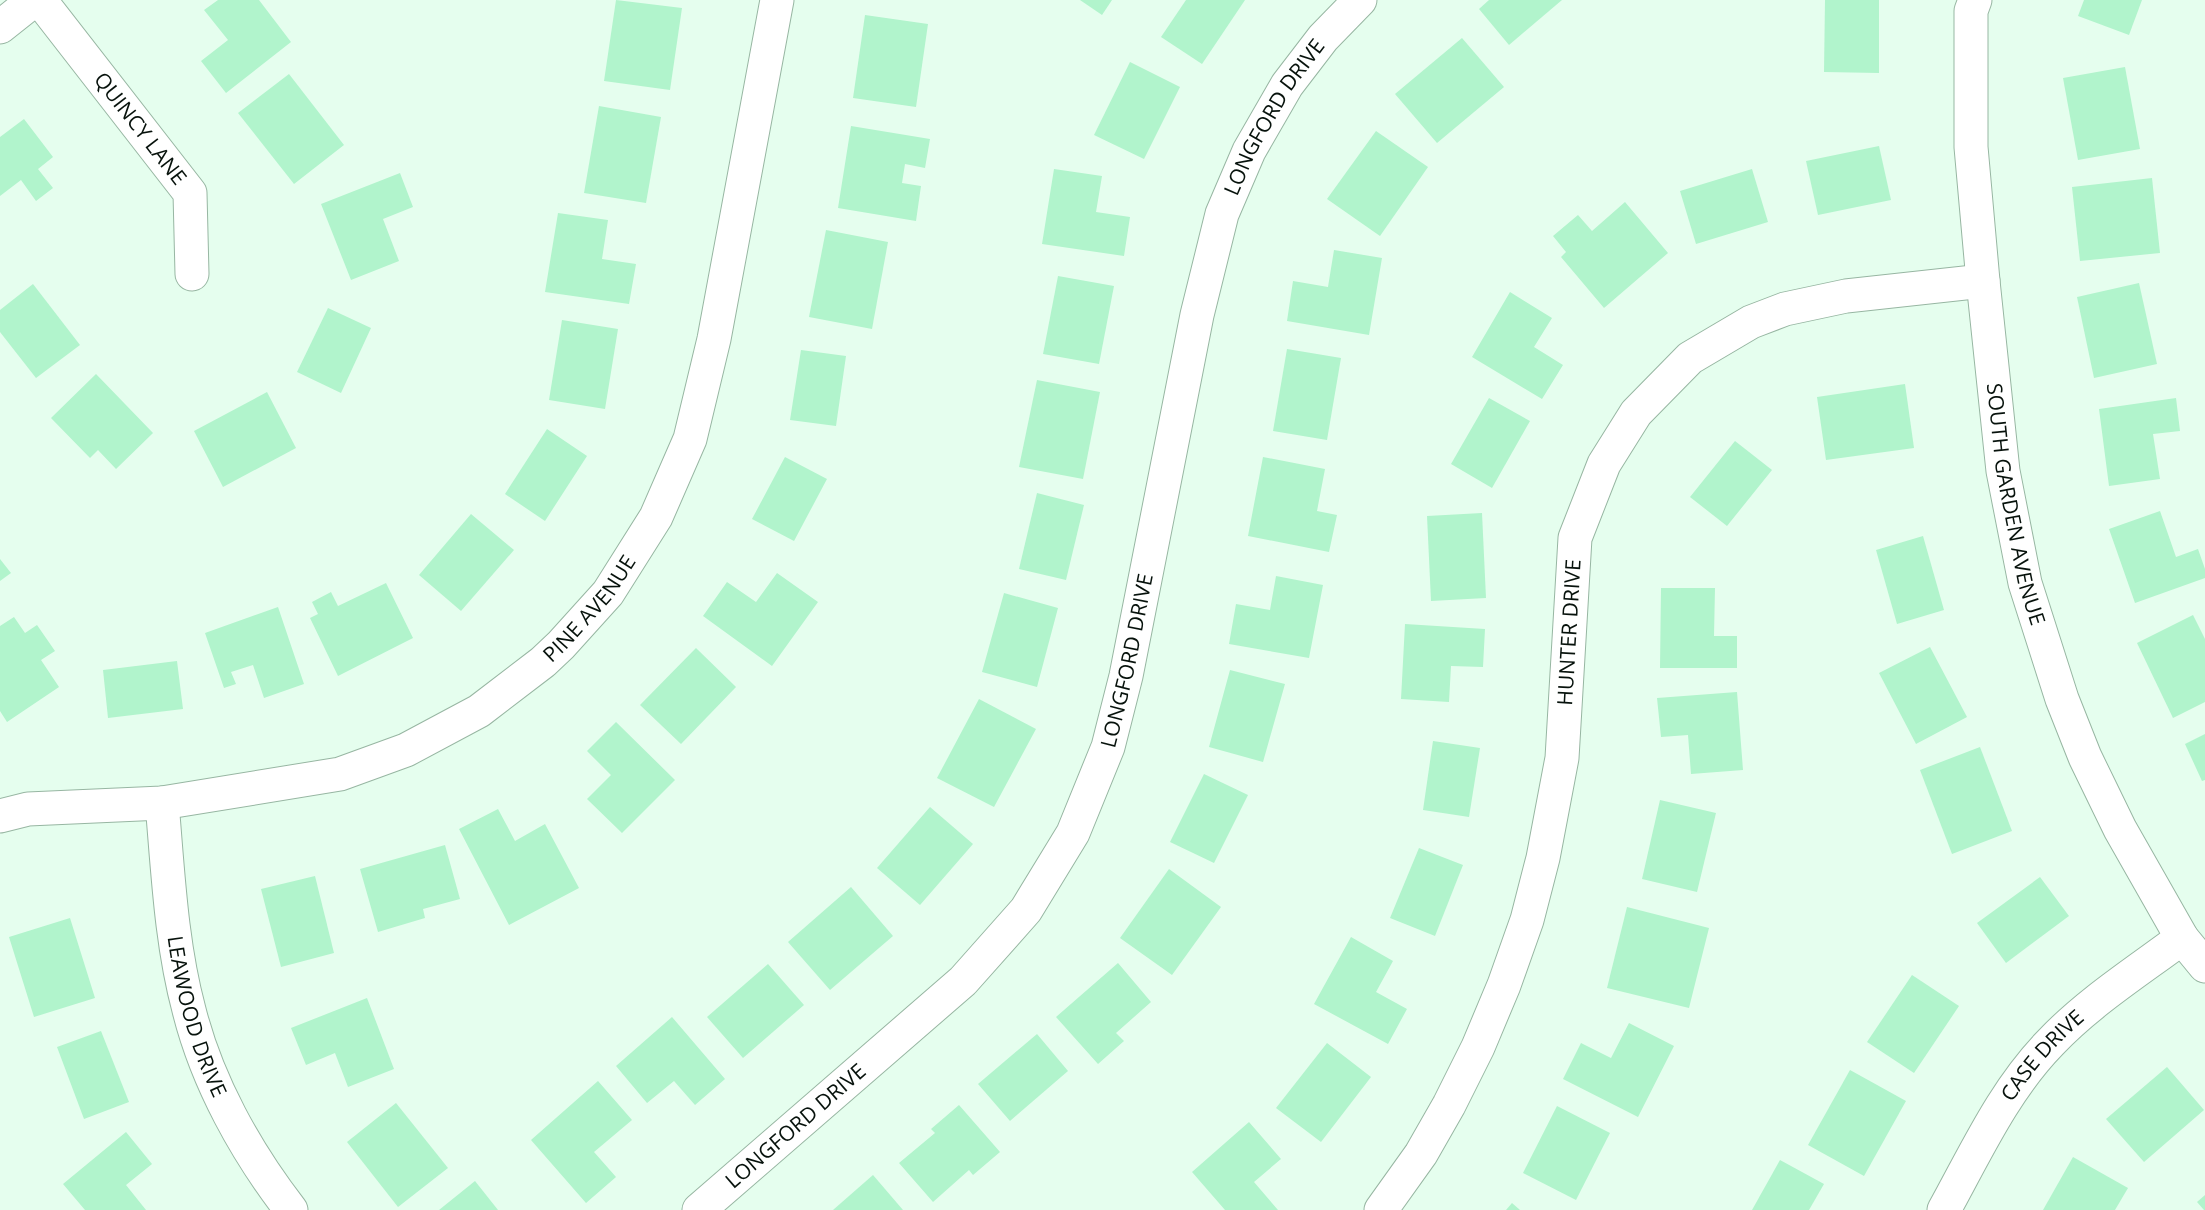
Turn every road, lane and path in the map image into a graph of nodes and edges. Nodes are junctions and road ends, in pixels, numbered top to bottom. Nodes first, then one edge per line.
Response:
1 (34, 0) edge
2 (40, 0) edge
3 (777, 0) edge
4 (1360, 0) edge
5 (1975, 0) edge
6 (0, 27) edge
7 (192, 274) dead end
8 (1983, 281) junction
9 (162, 803) junction
10 (0, 816) edge
11 (2182, 938) junction
12 (2205, 966) edge
13 (291, 1210) edge
14 (699, 1210) edge
15 (1381, 1210) edge
16 (1944, 1210) edge

1 - 6 street
2 - 7 street, QUINCY LANE
3 - 9 street, PINE AVENUE
4 - 14 street, LONGFORD DRIVE
5 - 8 street, SOUTH GARDEN AVENUE
8 - 11 street, SOUTH GARDEN AVENUE
8 - 15 street, HUNTER DRIVE
9 - 10 street, PINE AVENUE
9 - 13 street, LEAWOOD DRIVE
11 - 12 street, SOUTH GARDEN AVENUE
11 - 16 street, CASE DRIVE

